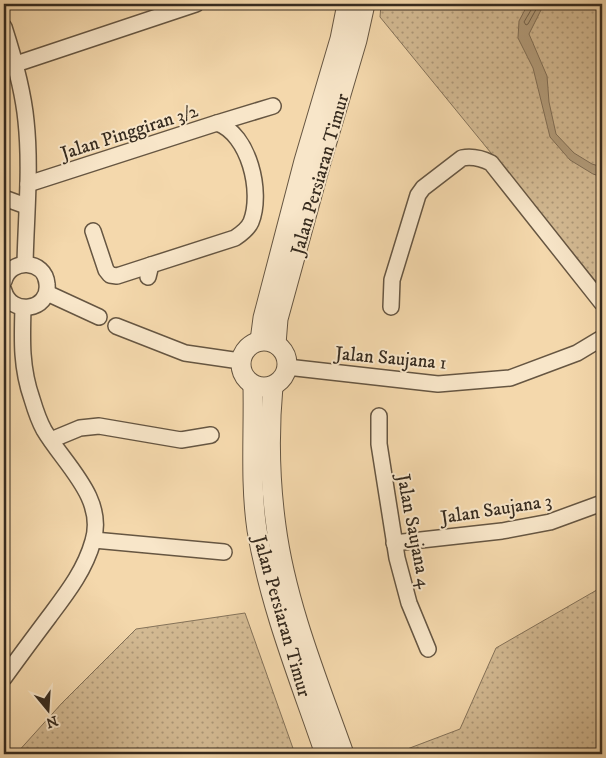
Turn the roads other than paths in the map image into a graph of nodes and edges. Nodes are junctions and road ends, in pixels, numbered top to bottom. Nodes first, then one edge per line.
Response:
1 (196, 4) edge
2 (347, 4) edge
3 (365, 4) edge
4 (4, 28) edge
5 (16, 64) junction
6 (273, 106) dead end
7 (216, 123) junction
8 (28, 184) junction
9 (4, 198) edge
10 (26, 206) junction
11 (93, 231) dead end
12 (25, 264) junction
13 (4, 281) edge
14 (4, 291) edge
15 (47, 293) junction
16 (602, 303) edge
17 (391, 307) dead end
18 (23, 308) junction
19 (99, 317) dead end
20 (116, 326) dead end
21 (602, 338) edge
22 (268, 343) junction
23 (240, 361) junction
24 (287, 367) junction
25 (253, 386) junction
26 (273, 386) junction
27 (379, 416) dead end
28 (211, 435) dead end
29 (51, 440) junction
30 (602, 504) edge
31 (94, 540) junction
32 (394, 542) junction
33 (224, 552) dead end
34 (428, 649) dead end
35 (4, 678) edge
36 (326, 754) edge
37 (344, 754) edge

1 - 5 street
2 - 22 street, Jalan Persiaran Timur
3 - 22 street, Jalan Persiaran Timur
4 - 5 street
5 - 8 street
6 - 7 street
7 - 8 street, Jalan Pinggiran 3/2
7 - 11 street, Jalan Pinggiran 3/2
8 - 10 street
9 - 10 street
10 - 12 street
12 - 13 street
12 - 15 street
14 - 18 street
15 - 18 street
15 - 19 street
16 - 17 street
18 - 29 street
20 - 23 street
21 - 24 street, Jalan Saujana 1
22 - 23 street
22 - 24 street
23 - 25 street
24 - 26 street
25 - 26 street
25 - 36 street, Jalan Persiaran Timur
26 - 37 street, Jalan Persiaran Timur
27 - 32 street, Jalan Saujana 4
28 - 29 street
29 - 31 street
30 - 32 street, Jalan Saujana 3
31 - 33 street
31 - 35 street
32 - 34 street, Jalan Saujana 4

